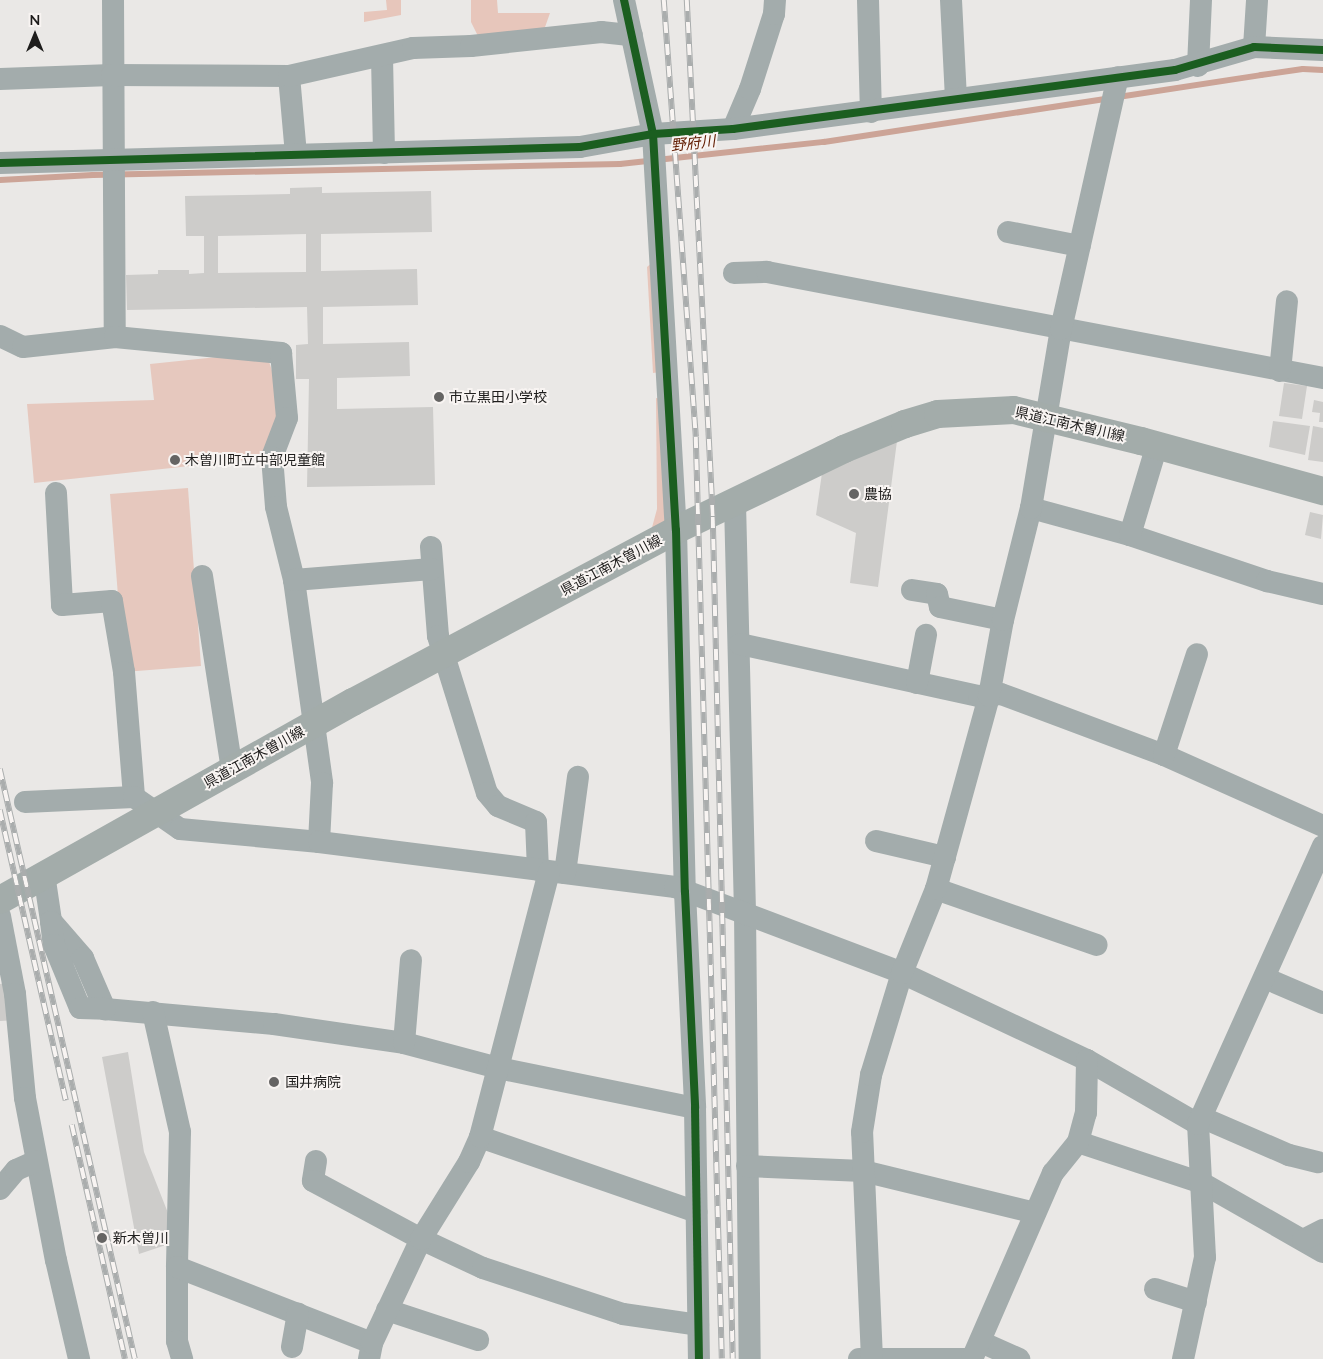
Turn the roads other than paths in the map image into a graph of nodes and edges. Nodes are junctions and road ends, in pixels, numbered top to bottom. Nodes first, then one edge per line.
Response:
1 (113, 0) edge
2 (624, 0) edge
3 (775, 0) edge
4 (868, 0) edge
5 (951, 0) edge
6 (1201, 0) edge
7 (1257, 0) edge
8 (632, 35) junction
9 (1254, 47) junction
10 (1323, 50) edge
11 (382, 57) junction
12 (1198, 66) junction
13 (112, 74) junction
14 (288, 76) junction
15 (0, 79) edge
16 (1117, 80) junction
17 (956, 99) junction
18 (871, 112) junction
19 (733, 129) junction
20 (654, 140) junction
21 (296, 154) junction
22 (384, 154) junction
23 (0, 163) edge
24 (114, 163) junction
25 (1008, 232) dead end
26 (1080, 246) junction
27 (734, 273) dead end
28 (1287, 301) dead end
29 (1061, 329) junction
30 (0, 336) edge
31 (115, 338) junction
32 (1280, 371) junction
33 (1323, 378) edge
34 (1047, 416) junction
35 (1157, 445) junction
36 (1323, 491) edge
37 (56, 493) dead end
38 (735, 503) junction
39 (1031, 508) junction
40 (676, 530) junction
41 (1130, 536) junction
42 (431, 546) dead end
43 (432, 569) junction
44 (202, 576) dead end
45 (294, 580) junction
46 (912, 590) dead end
47 (1323, 594) edge
48 (1003, 620) junction
49 (926, 635) dead end
50 (740, 644) junction
51 (443, 654) junction
52 (1197, 654) dead end
53 (917, 683) junction
54 (989, 696) junction
55 (314, 724) junction
56 (1164, 755) junction
57 (232, 769) junction
58 (578, 777) dead end
59 (25, 802) dead end
60 (145, 804) junction
61 (1323, 826) edge
62 (876, 841) dead end
63 (319, 842) junction
64 (1323, 846) edge
65 (945, 857) junction
66 (550, 872) junction
67 (44, 874) junction
68 (936, 889) junction
69 (685, 892) junction
70 (0, 900) edge
71 (745, 912) junction
72 (0, 916) edge
73 (1096, 945) dead end
74 (411, 960) dead end
75 (902, 973) junction
76 (1265, 978) junction
77 (1323, 1002) edge
78 (153, 1012) junction
79 (404, 1043) junction
80 (1088, 1060) junction
81 (498, 1068) junction
82 (695, 1108) junction
83 (1199, 1120) junction
84 (480, 1137) junction
85 (1078, 1142) junction
86 (36, 1161) junction
87 (316, 1161) dead end
88 (1318, 1162) dead end
89 (747, 1166) junction
90 (863, 1171) junction
91 (1202, 1183) junction
92 (0, 1189) edge
93 (696, 1212) junction
94 (1035, 1213) junction
95 (1323, 1230) edge
96 (421, 1239) junction
97 (1303, 1240) junction
98 (1323, 1252) edge
99 (177, 1267) junction
100 (1155, 1289) dead end
101 (1196, 1302) junction
102 (388, 1310) junction
103 (298, 1314) junction
104 (698, 1325) junction
105 (478, 1340) dead end
106 (292, 1347) dead end
107 (976, 1350) edge
108 (371, 1351) edge
109 (1188, 1358) edge
110 (79, 1359) edge
111 (182, 1359) edge
112 (699, 1359) edge
113 (750, 1359) edge
114 (859, 1359) edge
115 (872, 1359) edge
116 (966, 1359) edge
117 (1019, 1359) edge

1 - 13 street
2 - 8 street
3 - 19 street
4 - 18 street
5 - 17 street
6 - 12 street
7 - 9 street
8 - 11 street
8 - 20 street
9 - 10 street
9 - 12 street
11 - 14 street
11 - 22 street
12 - 16 street
13 - 14 street
13 - 15 street
13 - 24 street
14 - 21 street
16 - 17 street
16 - 26 street
17 - 18 street
18 - 19 street
19 - 20 street
20 - 22 street
20 - 40 street
21 - 22 street
21 - 24 street
23 - 24 street
24 - 31 street
25 - 26 street
26 - 29 street
27 - 29 street
28 - 32 street
29 - 32 street
29 - 34 street
30 - 31 street
31 - 45 street
32 - 33 street
34 - 35 main road, 県道江南木曽川線
34 - 38 main road, 県道江南木曽川線
34 - 39 street
35 - 36 main road, 県道江南木曽川線
35 - 41 street
37 - 60 street
38 - 40 main road, 県道江南木曽川線
38 - 50 street
39 - 41 street
39 - 48 street
40 - 51 main road, 県道江南木曽川線
40 - 69 street
41 - 47 street
42 - 43 street
43 - 45 street
43 - 51 street
44 - 57 street
45 - 55 street
46 - 48 street
48 - 54 street
49 - 53 street
50 - 53 street
50 - 71 street
51 - 55 main road, 県道江南木曽川線
51 - 66 street
52 - 56 street
53 - 54 street
54 - 56 street
54 - 65 street
55 - 57 main road, 県道江南木曽川線
55 - 63 street
56 - 61 street
57 - 60 main road, 県道江南木曽川線
58 - 66 street
59 - 60 street
60 - 63 street
60 - 67 main road, 県道江南木曽川線
62 - 65 street
63 - 66 street
64 - 76 street
65 - 68 street
66 - 69 street
66 - 81 street
67 - 70 main road, 県道江南木曽川線
67 - 78 street
68 - 73 street
68 - 75 street
69 - 71 street
69 - 82 street
71 - 75 street
71 - 89 street
72 - 86 street
74 - 79 street
75 - 80 street
75 - 90 street
76 - 77 street
76 - 83 street
78 - 79 street
78 - 99 street
79 - 81 street
80 - 83 street
80 - 85 street
81 - 82 street
81 - 84 street
82 - 93 street
83 - 88 street
83 - 91 street
84 - 93 street
84 - 96 street
85 - 91 street
85 - 94 street
86 - 92 street
86 - 110 street
87 - 96 street
89 - 90 street
89 - 113 street
90 - 94 street
90 - 115 street
91 - 97 street
91 - 101 street
93 - 104 street
94 - 107 street
95 - 97 street
96 - 102 street
96 - 104 street
97 - 98 street
99 - 103 street
99 - 111 street
100 - 101 street
101 - 109 street
102 - 105 street
102 - 108 street
103 - 106 street
103 - 108 street
104 - 112 street
107 - 117 street
114 - 115 street
115 - 116 street

